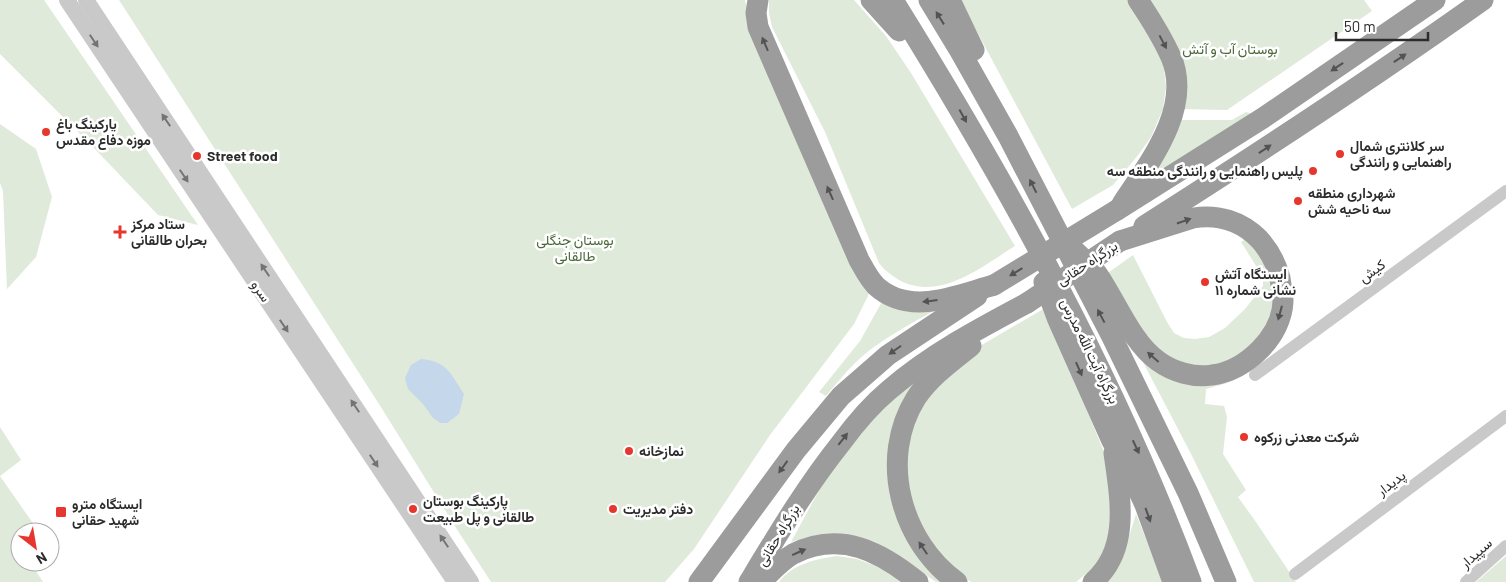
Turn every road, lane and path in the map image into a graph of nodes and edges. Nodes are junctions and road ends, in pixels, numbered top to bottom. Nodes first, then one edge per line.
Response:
1 (67, 0) edge
2 (86, 0) edge
3 (758, 0) edge
4 (871, 0) edge
5 (893, 0) edge
6 (929, 0) edge
7 (950, 0) edge
8 (1138, 0) edge
9 (1435, 0) edge
10 (1483, 0) edge
11 (950, 92) junction
12 (1008, 136) junction
13 (1506, 192) edge
14 (1117, 210) junction
15 (1024, 225) junction
16 (1055, 230) junction
17 (1120, 241) junction
18 (994, 285) junction
19 (1026, 303) junction
20 (1255, 375) dead end
21 (1113, 397) junction
22 (1506, 416) edge
23 (1112, 441) junction
24 (1188, 493) junction
25 (1506, 546) edge
26 (1295, 574) dead end
27 (455, 582) edge
28 (471, 582) edge
29 (699, 582) edge
30 (749, 582) edge
31 (761, 582) edge
32 (918, 582) edge
33 (957, 582) edge
34 (1093, 582) edge
35 (1172, 582) edge
36 (1191, 582) edge
37 (1226, 582) edge
38 (1239, 582) edge
39 (1466, 582) edge

1 -> 27 street, سرو
28 -> 2 street, سرو
18 -> 3 highway
4 - 11 highway
5 - 11 highway, بزرگراه آیت الله مدرس
12 -> 6 highway, بزرگراه آیت الله مدرس
7 - 12 highway
8 -> 14 highway
9 -> 14 highway, بزرگراه حقانی
17 -> 10 highway, بزرگراه حقانی
11 -> 15 highway, بزرگراه آیت الله مدرس
16 -> 12 highway, بزرگراه آیت الله مدرس
13 - 20 street, کیش
14 -> 18 highway, بزرگراه حقانی, bridge
15 - 21 highway, بزرگراه آیت الله مدرس
15 -> 23 highway
17 -> 16 highway
24 -> 16 highway, بزرگراه آیت الله مدرس
17 - 19 highway, بزرگراه حقانی, bridge
18 -> 29 highway, بزرگراه حقانی
30 -> 19 highway, بزرگراه حقانی
33 -> 19 highway
21 - 23 highway
21 -> 36 highway, بزرگراه آیت الله مدرس
22 - 26 street, پدیدار
23 - 34 highway
23 -> 35 highway
24 - 37 highway, بزرگراه آیت الله مدرس
24 - 38 highway
25 - 39 street, سپیدار
31 -> 32 highway

